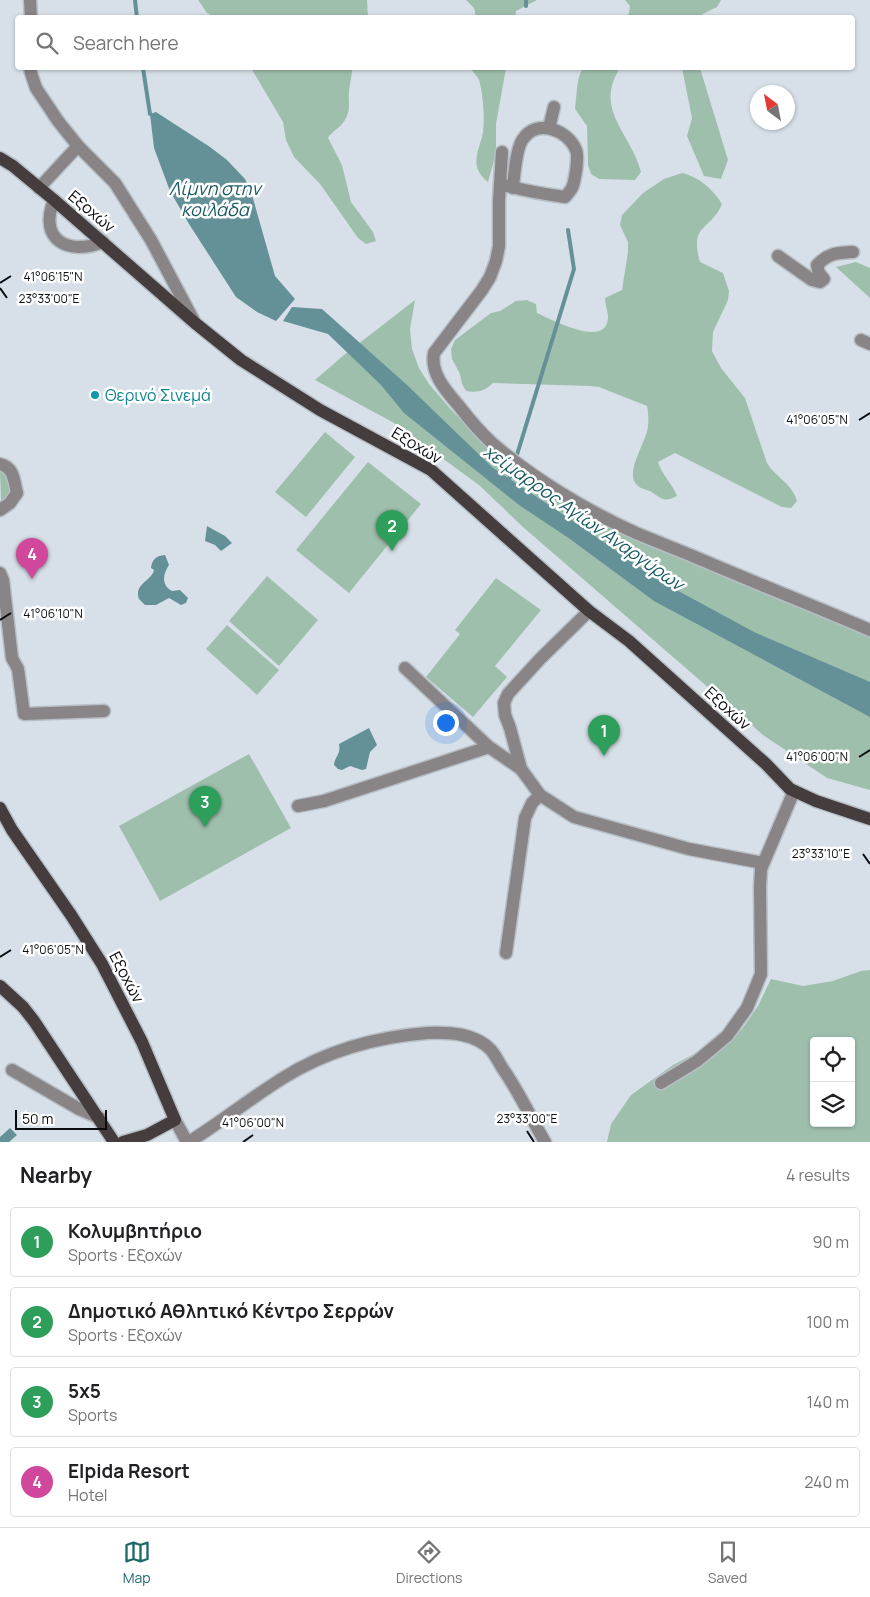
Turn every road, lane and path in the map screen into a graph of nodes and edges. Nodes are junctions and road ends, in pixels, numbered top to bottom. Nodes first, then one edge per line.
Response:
1 (30, 0) edge
2 (31, 15) edge
3 (30, 70) edge
4 (554, 107) dead end
5 (549, 128) junction
6 (78, 146) junction
7 (502, 152) dead end
8 (0, 158) edge
9 (500, 184) junction
10 (40, 188) junction
11 (513, 188) junction
12 (54, 200) junction
13 (103, 242) junction
14 (853, 252) dead end
15 (778, 256) dead end
16 (195, 323) junction
17 (0, 464) edge
18 (0, 510) edge
19 (0, 573) edge
20 (589, 611) junction
21 (870, 630) edge
22 (405, 668) dead end
23 (104, 710) dead end
24 (489, 747) junction
25 (521, 769) junction
26 (794, 791) junction
27 (540, 795) junction
28 (298, 806) dead end
29 (0, 808) edge
30 (870, 819) edge
31 (763, 863) junction
32 (506, 953) dead end
33 (0, 986) edge
34 (12, 1070) dead end
35 (661, 1083) dead end
36 (100, 1118) junction
37 (175, 1120) junction
38 (114, 1142) edge
39 (123, 1142) edge
40 (188, 1142) edge
41 (545, 1142) edge

1 - 2 street
3 - 6 street
4 - 5 street
5 - 11 street
5 - 11 street
6 - 10 street
6 - 16 street
7 - 9 street
8 - 10 main road, Εξοχών
9 - 11 street
9 - 21 street
10 - 12 main road, Εξοχών
12 - 13 main road, Εξοχών
12 - 13 street
13 - 16 main road, Εξοχών
14 - 15 street
16 - 20 main road, Εξοχών
17 - 18 street
19 - 23 street
20 - 25 street
20 - 26 main road, Εξοχών
22 - 24 street
24 - 25 street
24 - 28 street
25 - 27 street
26 - 30 main road, Εξοχών
26 - 31 street
27 - 31 street
27 - 32 street
29 - 37 main road, Εξοχών
31 - 35 street
33 - 36 main road
34 - 36 street
36 - 38 main road
37 - 39 main road
37 - 40 street
40 - 41 street

